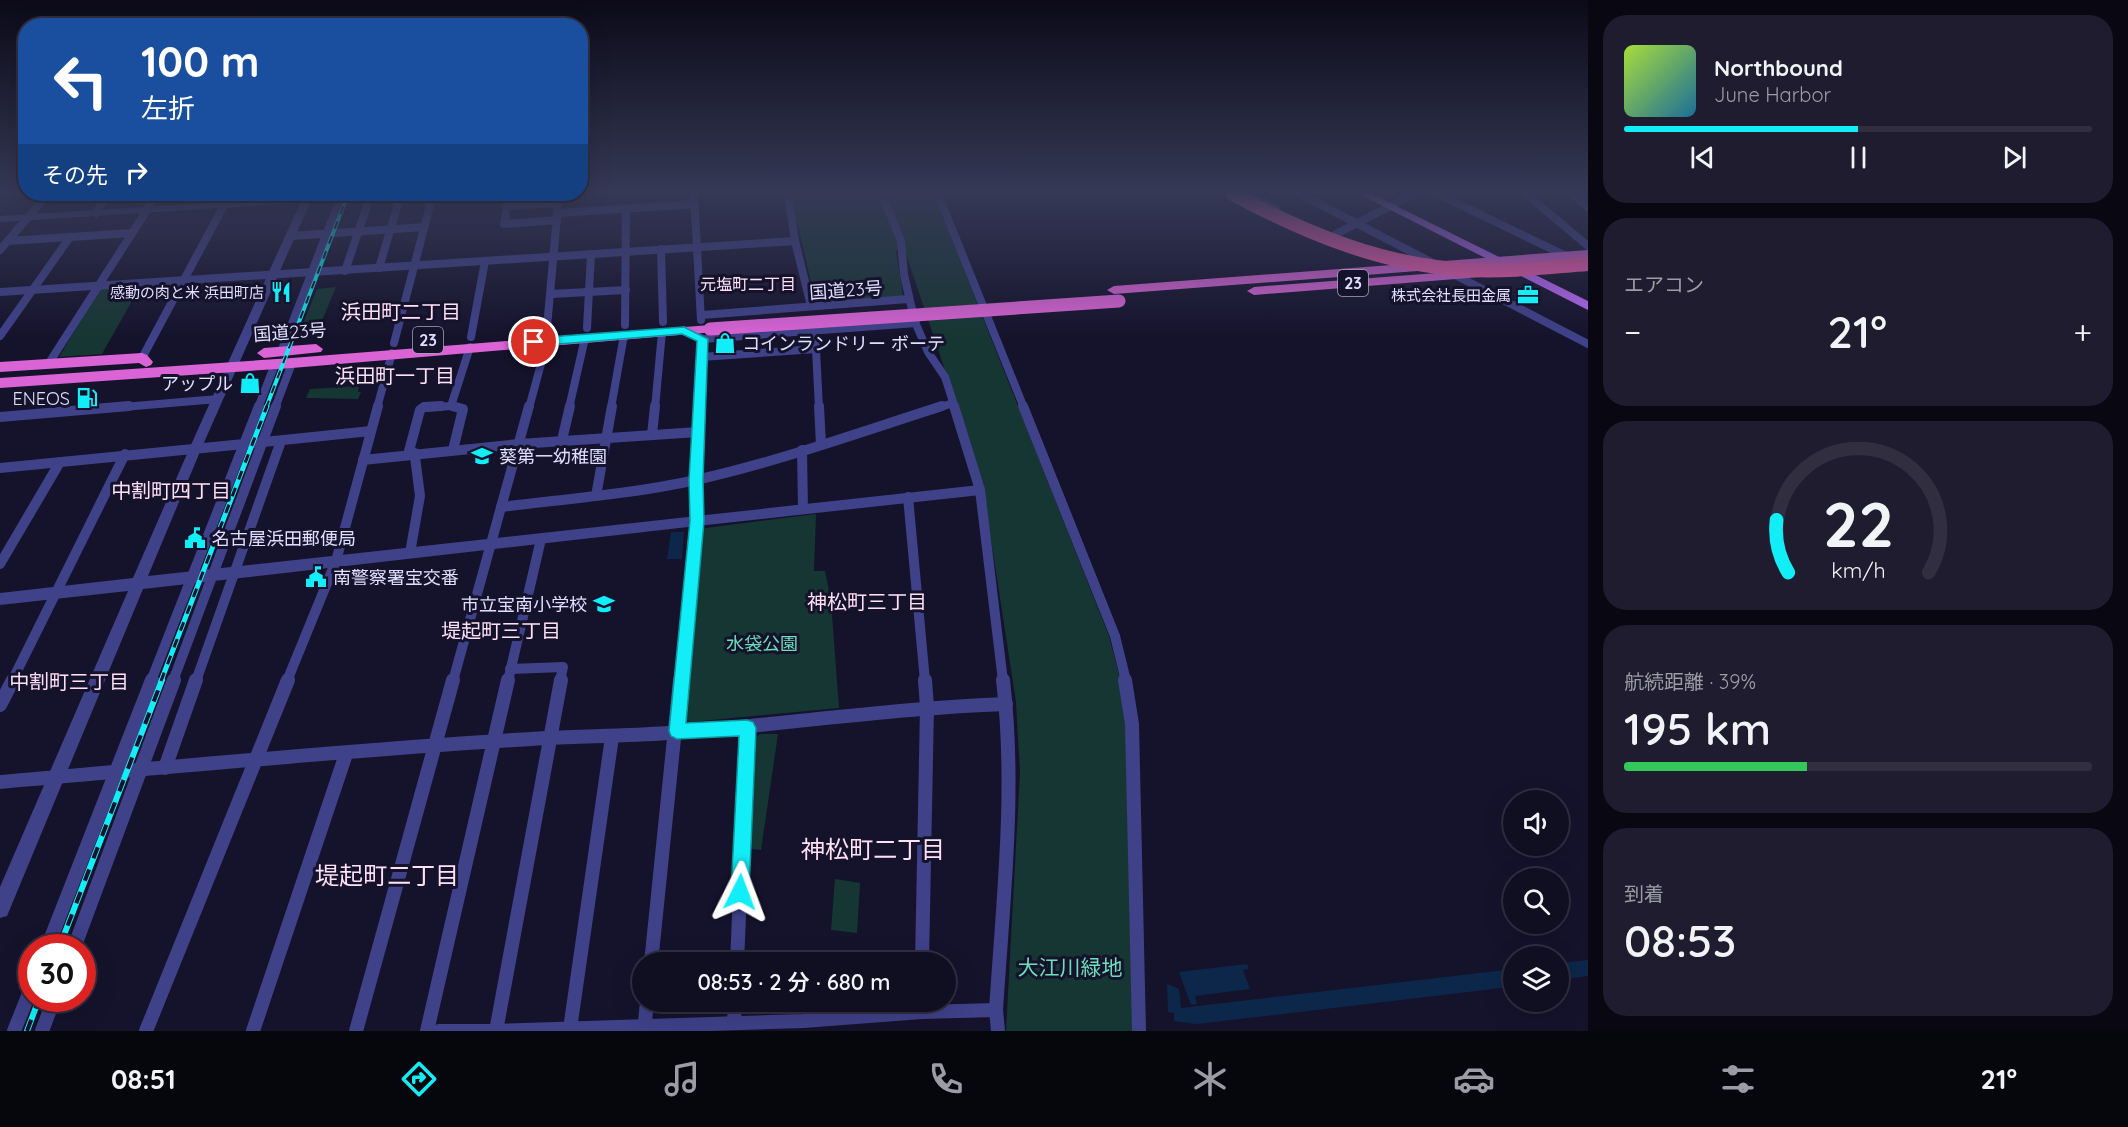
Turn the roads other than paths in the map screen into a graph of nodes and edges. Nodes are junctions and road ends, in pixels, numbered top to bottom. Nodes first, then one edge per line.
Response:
1 (67, 242) edge
2 (126, 242) edge
3 (205, 242) edge
4 (288, 242) edge
5 (323, 242) edge
6 (354, 242) edge
7 (387, 242) edge
8 (420, 242) edge
9 (555, 242) edge
10 (626, 242) edge
11 (699, 242) edge
12 (774, 242) edge
13 (795, 242) edge
14 (900, 242) edge
15 (957, 242) edge
16 (1333, 242) edge
17 (1351, 242) edge
18 (1357, 242) edge
19 (1392, 242) edge
20 (1466, 242) edge
21 (1537, 242) edge
22 (699, 246) junction
23 (661, 249) junction
24 (626, 252) junction
25 (591, 254) junction
26 (554, 255) junction
27 (1564, 255) junction
28 (1500, 259) junction
29 (485, 261) junction
30 (1588, 262) edge
31 (1436, 265) junction
32 (414, 266) junction
33 (379, 268) junction
34 (1397, 268) junction
35 (345, 271) junction
36 (1524, 271) junction
37 (311, 273) junction
38 (274, 275) junction
39 (1457, 276) junction
40 (185, 279) junction
41 (96, 287) junction
42 (34, 290) junction
43 (626, 290) junction
44 (0, 292) edge
45 (589, 292) junction
46 (551, 294) junction
47 (1117, 295) junction
48 (908, 298) junction
49 (1588, 300) edge
50 (812, 306) junction
51 (1588, 306) edge
52 (916, 322) junction
53 (705, 324) junction
54 (663, 327) junction
55 (624, 330) junction
56 (814, 330) junction
57 (586, 333) junction
58 (0, 336) edge
59 (547, 336) junction
60 (470, 342) junction
61 (1588, 344) edge
62 (393, 348) junction
63 (816, 349) junction
64 (701, 357) junction
65 (278, 358) junction
66 (235, 361) junction
67 (292, 363) junction
68 (142, 364) junction
69 (0, 367) edge
70 (46, 371) junction
71 (0, 374) edge
72 (0, 383) edge
73 (0, 391) edge
74 (218, 399) junction
75 (953, 403) junction
76 (451, 406) junction
77 (0, 417) edge
78 (371, 430) junction
79 (698, 432) junction
80 (652, 435) junction
81 (606, 438) junction
82 (562, 440) junction
83 (281, 441) junction
84 (262, 442) junction
85 (244, 444) junction
86 (519, 444) junction
87 (820, 445) junction
88 (196, 447) junction
89 (453, 450) junction
90 (802, 450) junction
91 (125, 454) junction
92 (416, 455) junction
93 (363, 460) junction
94 (60, 462) junction
95 (0, 468) edge
96 (696, 480) junction
97 (980, 490) junction
98 (596, 496) junction
99 (909, 497) junction
100 (501, 507) junction
101 (803, 509) junction
102 (697, 521) junction
103 (541, 538) junction
104 (491, 544) junction
105 (410, 553) junction
106 (336, 561) junction
107 (0, 564) edge
108 (234, 573) junction
109 (212, 575) junction
110 (191, 578) junction
111 (140, 584) junction
112 (56, 593) junction
113 (0, 599) edge
114 (510, 669) junction
115 (1006, 704) junction
116 (0, 705) edge
117 (927, 707) junction
118 (747, 728) junction
119 (677, 731) junction
120 (612, 737) junction
121 (549, 738) junction
122 (493, 742) junction
123 (433, 747) junction
124 (346, 754) junction
125 (257, 759) junction
126 (165, 768) junction
127 (139, 771) junction
128 (116, 773) junction
129 (56, 777) junction
130 (0, 782) edge
131 (0, 909) edge
132 (53, 934) edge
133 (79, 934) edge
134 (652, 952) edge
135 (737, 952) edge
136 (922, 952) edge
137 (956, 1008) edge
138 (996, 1010) junction
139 (22, 1012) edge
140 (49, 1012) edge
141 (646, 1012) edge
142 (735, 1012) edge
143 (891, 1012) edge
144 (735, 1023) junction
145 (803, 1026) edge
146 (570, 1029) junction
147 (644, 1029) edge
148 (14, 1031) edge
149 (42, 1031) edge
150 (146, 1031) edge
151 (253, 1031) edge
152 (356, 1031) edge
153 (427, 1031) edge
154 (439, 1031) edge
155 (496, 1031) edge
156 (507, 1031) edge
157 (998, 1031) edge
158 (1139, 1031) edge

1 - 42 street
2 - 41 street
3 - 40 street
4 - 38 street
5 - 37 street
6 - 35 street
7 - 33 street
8 - 32 street
9 - 26 street
10 - 24 street
11 - 22 street
12 - 22 street
13 - 50 street
14 - 48 street
15 - 158 street
16 - 30 highway, bridge
17 - 34 street
18 - 30 highway
19 - 31 street
20 - 28 main road
21 - 27 street
22 - 23 street
22 - 53 street
23 - 24 street
23 - 54 street
24 - 25 street
24 - 43 street
25 - 26 street
25 - 45 street
26 - 29 street
26 - 46 street
27 - 28 highway, 国道23号 / 23
27 - 30 highway, 国道23号 / 23
28 - 31 highway, 国道23号 / 23
28 - 36 main road
29 - 32 street
29 - 60 street
30 - 36 highway, 国道23号 / 23
31 - 34 highway, 国道23号 / 23
32 - 33 street
32 - 62 street
33 - 35 street
34 - 47 highway, 国道23号 / 23
35 - 37 street
36 - 39 highway, 国道23号 / 23
36 - 49 main road
36 - 51 main road
37 - 38 street
37 - 65 street
38 - 40 street
38 - 66 street
39 - 47 highway, 国道23号 / 23
39 - 61 street
40 - 41 street
40 - 68 street
41 - 42 street
41 - 70 street
42 - 44 street
42 - 58 street
43 - 45 street
43 - 55 street
45 - 46 street
45 - 57 street
46 - 59 street
47 - 53 highway, 国道23号 / 23, bridge
48 - 50 street
48 - 52 street
50 - 53 street
52 - 56 street
52 - 75 street
53 - 54 highway, 国道23号 / 23
53 - 54 highway, 国道23号 / 23
53 - 56 street
53 - 64 street
54 - 55 highway, 国道23号 / 23
54 - 80 street
55 - 57 highway, 国道23号 / 23
55 - 81 street
56 - 63 street
57 - 59 highway, 国道23号 / 23
57 - 82 street
59 - 60 highway, 国道23号 / 23
59 - 86 street
60 - 62 highway, 国道23号 / 23
60 - 76 street
62 - 65 highway, 国道23号 / 23
62 - 67 highway, 国道23号 / 23
62 - 78 street
63 - 64 street
63 - 87 street
64 - 79 street
65 - 66 highway, 国道23号 / 23
65 - 67 highway, 国道23号 / 23
65 - 85 street
66 - 68 highway, 国道23号 / 23
66 - 74 street
67 - 84 street
68 - 70 highway, 国道23号 / 23
68 - 73 highway
69 - 70 highway
70 - 71 highway, 国道23号 / 23
70 - 72 highway, 国道23号 / 23
74 - 77 street
74 - 88 street
75 - 87 street
75 - 97 street
76 - 89 street
76 - 92 street
78 - 83 street
78 - 93 street
79 - 80 street
79 - 96 street
80 - 81 street
81 - 82 street
81 - 98 street
82 - 86 street
83 - 84 street
83 - 108 street
84 - 85 street
84 - 109 street
85 - 88 street
85 - 110 street
86 - 89 street
86 - 100 street
87 - 90 street
88 - 91 street
88 - 111 street
89 - 92 street
90 - 96 street
90 - 101 street
91 - 94 street
91 - 112 street
92 - 93 street
92 - 105 street
93 - 106 street
94 - 95 street
94 - 107 street
96 - 98 street
96 - 102 street
97 - 99 street
97 - 115 street
98 - 100 street
99 - 101 street
99 - 117 street
100 - 104 street
101 - 102 street
102 - 103 street
102 - 119 street
103 - 104 street
103 - 114 street
104 - 105 street
104 - 123 street
105 - 106 street
106 - 108 street
106 - 125 street
108 - 109 street
108 - 126 street
109 - 110 street
109 - 127 street
110 - 111 street
110 - 128 street
111 - 112 street
111 - 129 street
112 - 113 street
112 - 116 street
114 - 121 street
114 - 122 street
115 - 117 street
115 - 138 street
117 - 118 street
117 - 136 street
118 - 119 street
118 - 135 street
119 - 120 street
119 - 134 street
120 - 121 street
120 - 146 street
121 - 122 street
121 - 155 street
122 - 123 street
122 - 153 street
123 - 124 street
123 - 152 street
124 - 125 street
124 - 151 street
125 - 126 street
125 - 150 street
126 - 127 street
127 - 128 street
127 - 133 street
128 - 129 street
128 - 132 street
129 - 130 street
129 - 131 street
137 - 138 street
138 - 157 street
139 - 148 street
140 - 149 street
141 - 147 street
142 - 144 street
143 - 145 street
144 - 145 street
144 - 147 street
146 - 147 street
146 - 156 street
154 - 155 street
155 - 156 street

